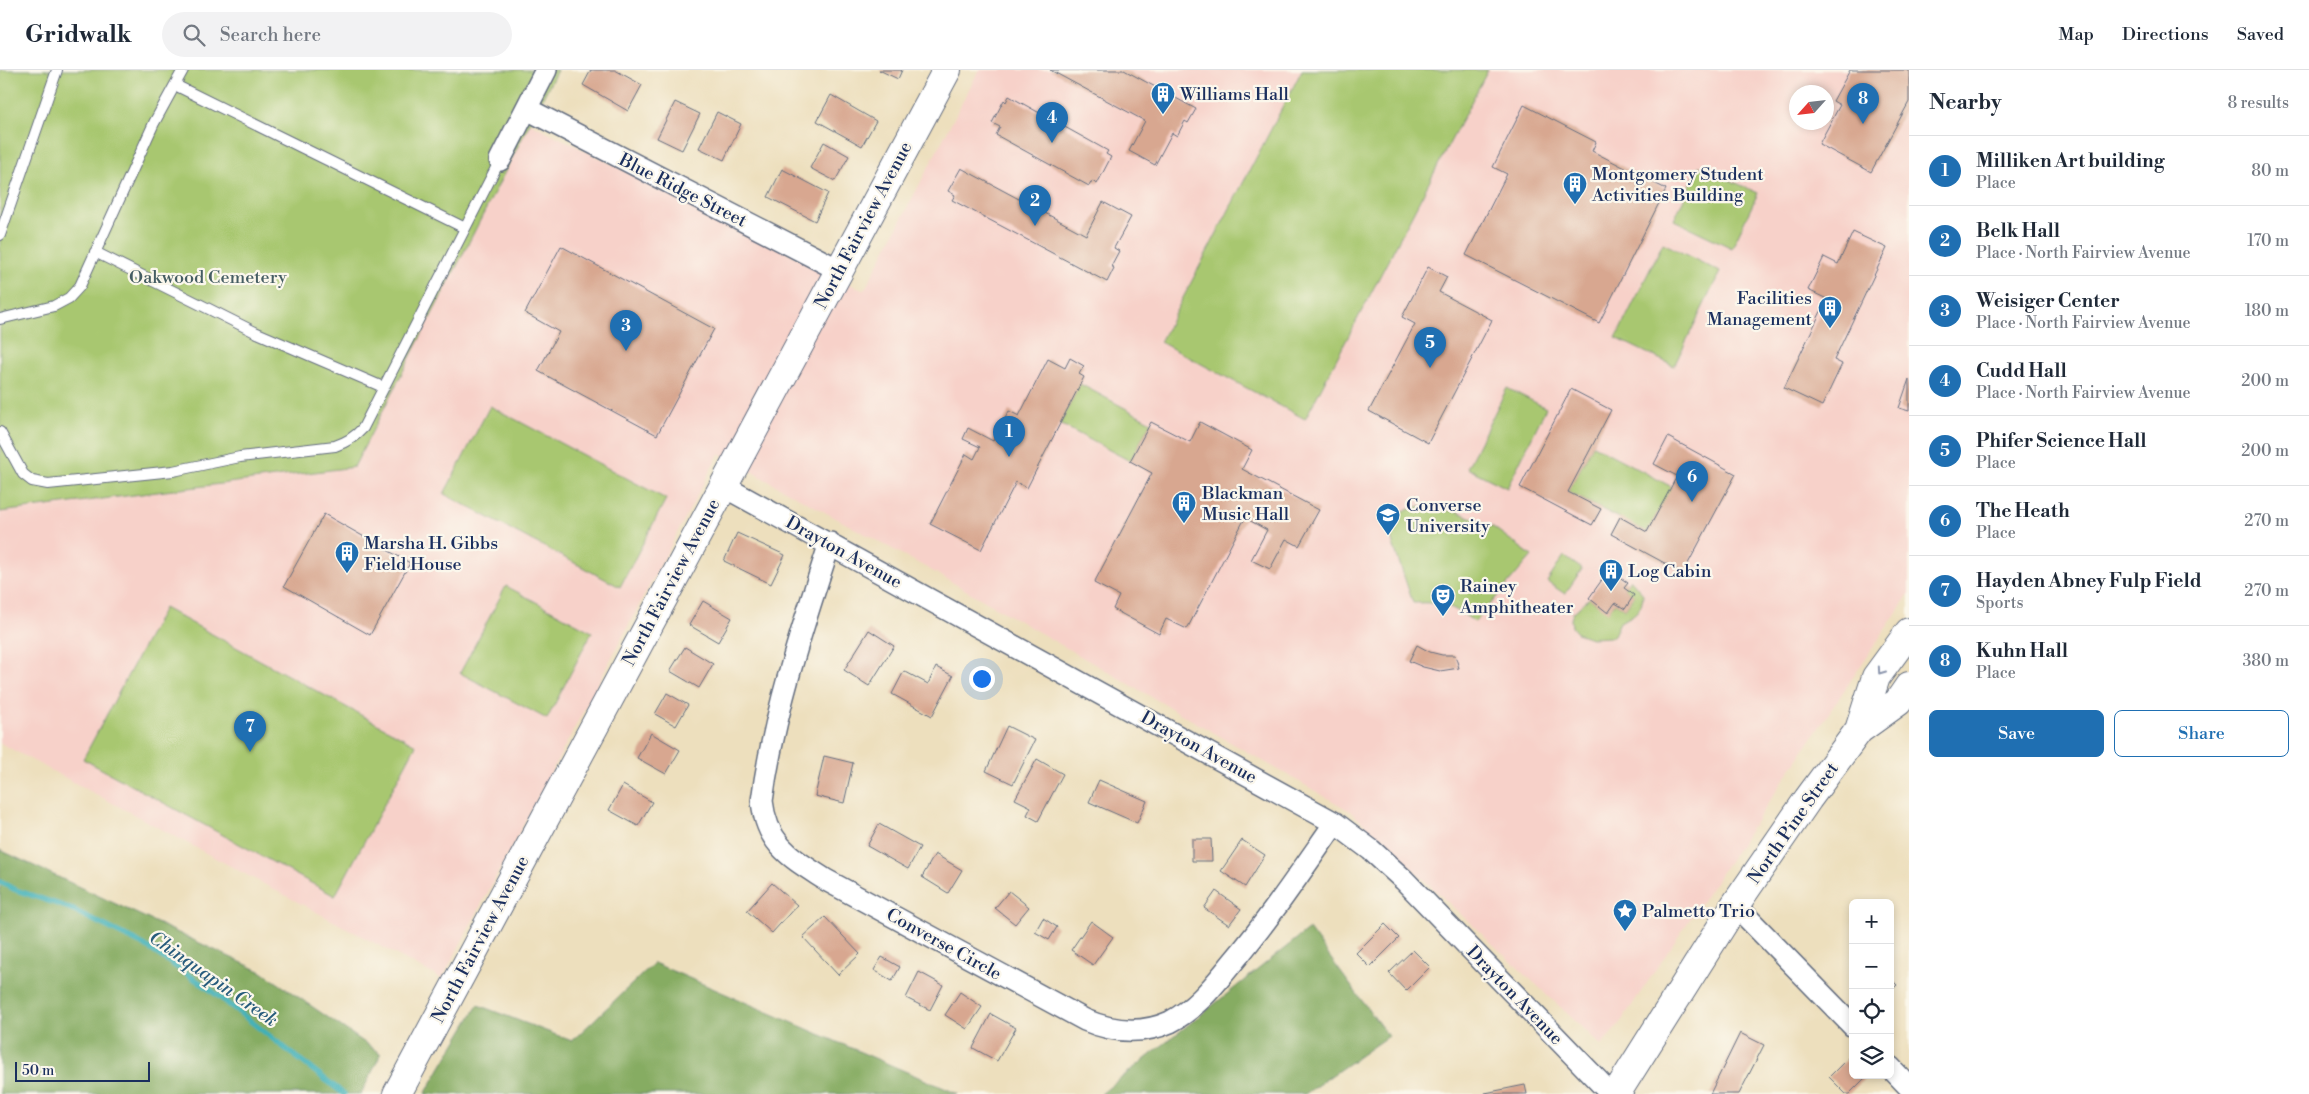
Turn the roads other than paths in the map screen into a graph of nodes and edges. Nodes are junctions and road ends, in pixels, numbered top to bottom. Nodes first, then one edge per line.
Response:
1 (57, 70) edge
2 (183, 70) edge
3 (546, 70) edge
4 (946, 70) edge
5 (175, 86) junction
6 (527, 109) junction
7 (500, 160) joint
8 (465, 228) junction
9 (0, 235) edge
10 (95, 252) junction
11 (839, 270) junction
12 (0, 319) edge
13 (383, 388) junction
14 (0, 432) edge
15 (723, 486) junction
16 (830, 543) junction
17 (1909, 632) edge
18 (1909, 686) edge
19 (1859, 730) junction
20 (1334, 823) junction
21 (1735, 905) junction
22 (1849, 1022) edge
23 (1894, 1070) edge
24 (1909, 1087) edge
25 (397, 1094) edge
26 (1611, 1094) edge
27 (1616, 1094) edge

1 - 9 lane
2 - 5 lane
3 - 6 street
4 - 11 main road, North Fairview Avenue
5 - 8 lane
5 - 10 lane
6 - 7 street
6 - 11 street, Blue Ridge Street
7 - 8 lane
8 - 13 lane
10 - 12 lane
10 - 13 lane
11 - 15 main road, North Fairview Avenue
13 - 14 lane
15 - 16 street, Drayton Avenue
15 - 25 main road, North Fairview Avenue
16 - 20 street, Drayton Avenue
16 - 20 street, Converse Circle
17 -> 19 main road, North Pine Street
18 - 19 main road, North Pine Street
19 - 21 main road, North Pine Street
20 - 26 street, Drayton Avenue
21 - 22 street
21 - 27 main road, North Pine Street
23 - 24 street

